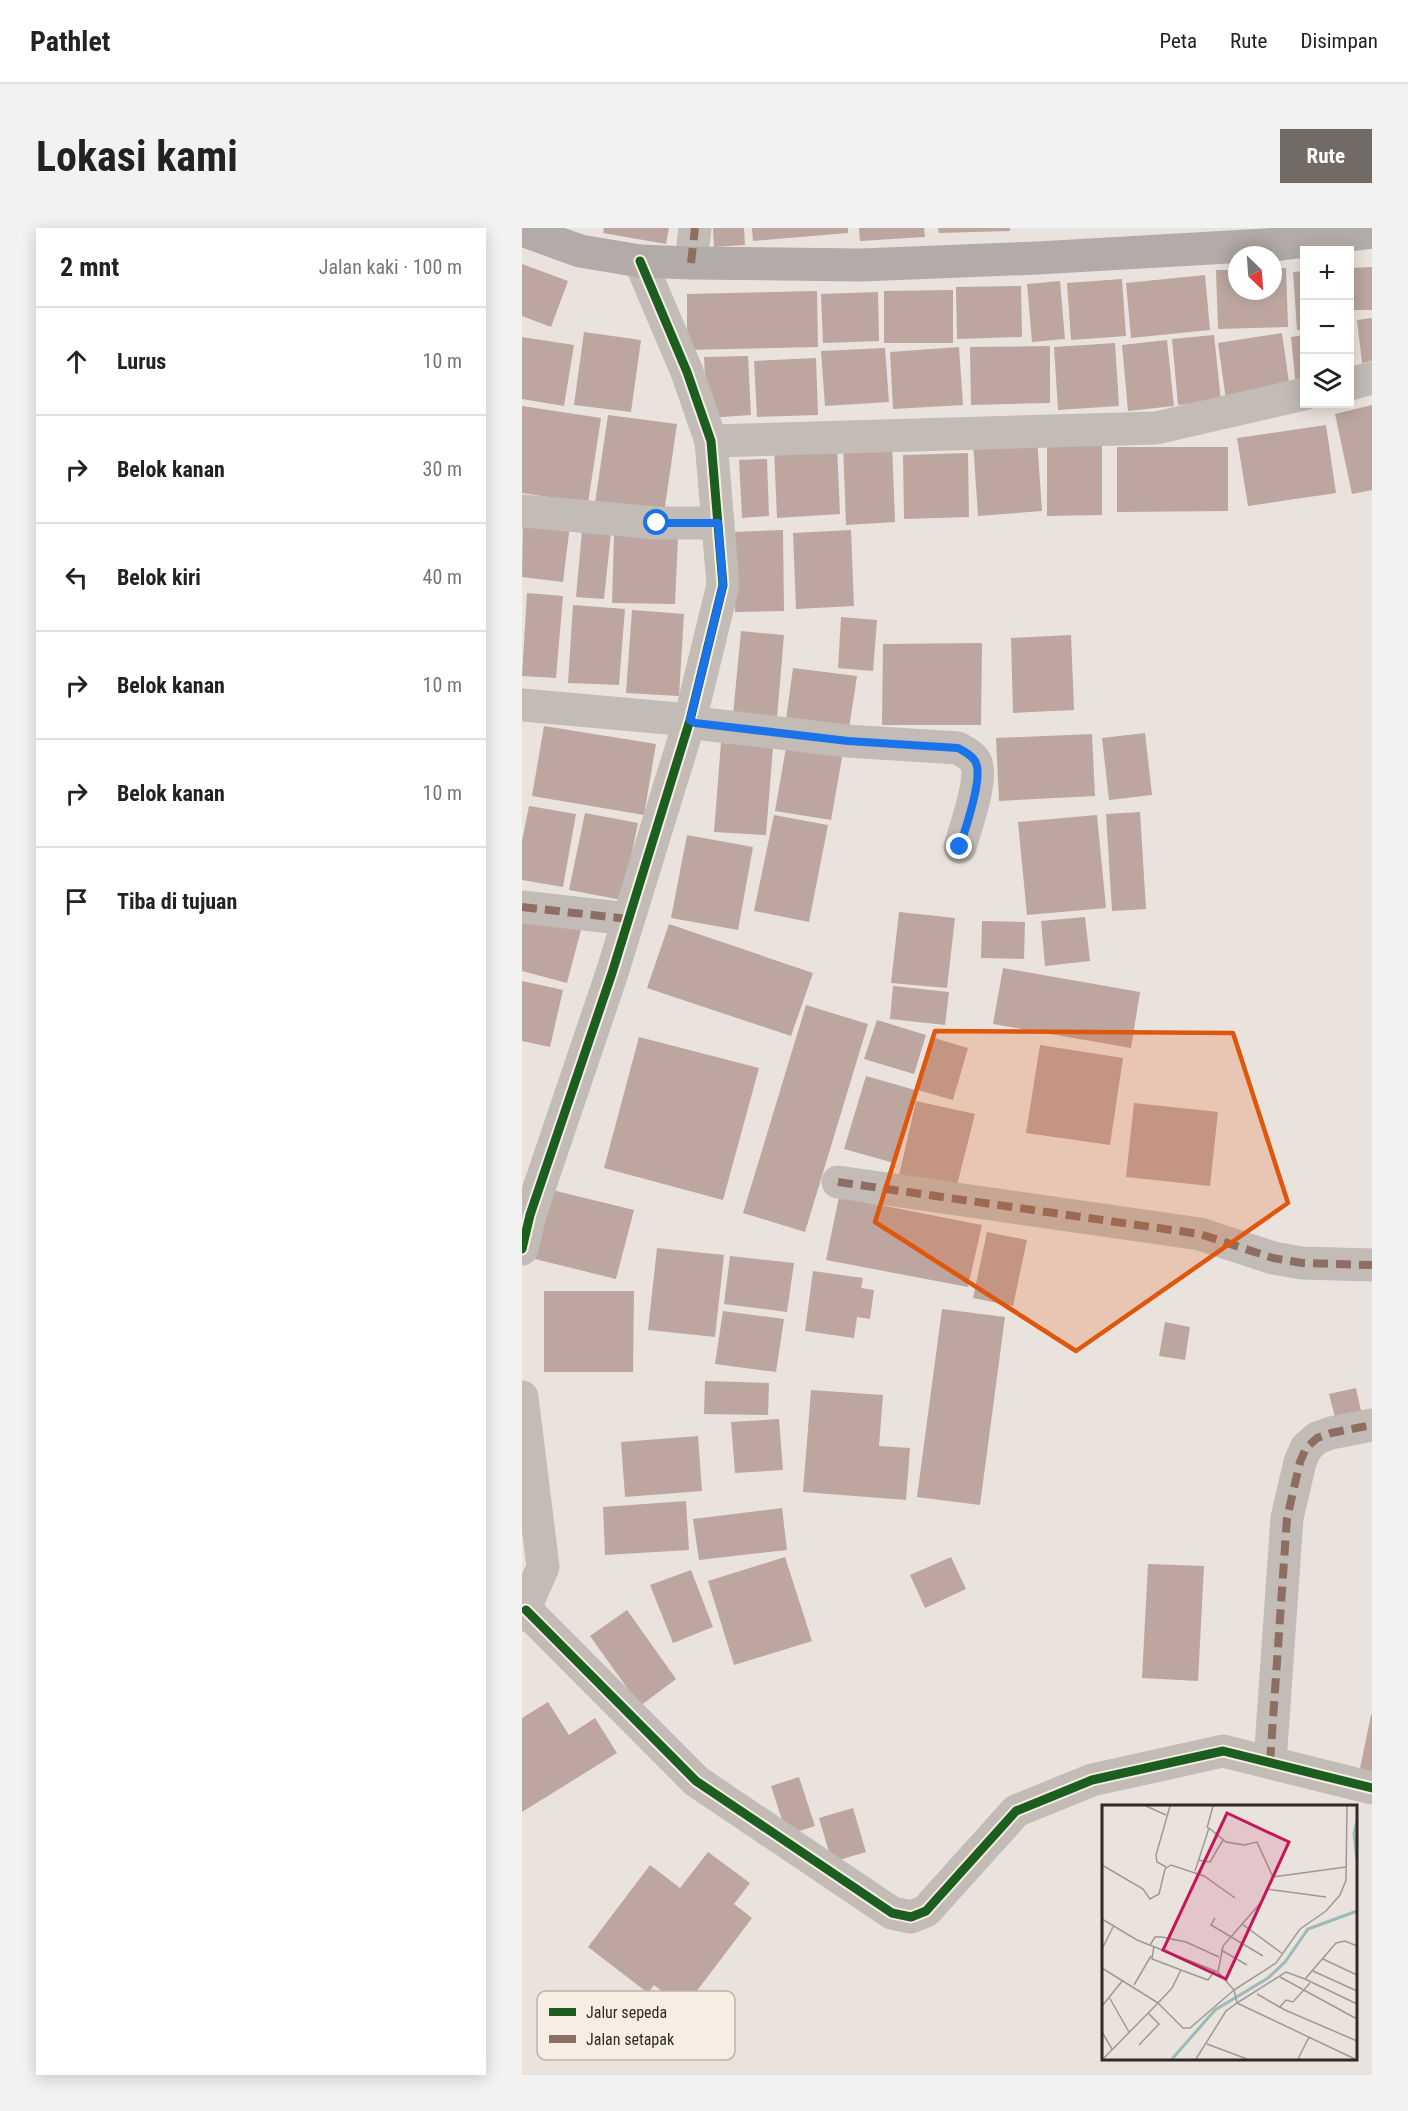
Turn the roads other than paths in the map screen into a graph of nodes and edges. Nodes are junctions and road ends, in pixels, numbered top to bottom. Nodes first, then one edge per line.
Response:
1 (695, 228) edge
2 (522, 230) edge
3 (1372, 232) edge
4 (640, 261) junction
5 (691, 263) junction
6 (1372, 378) edge
7 (1354, 383) edge
8 (1300, 395) edge
9 (711, 441) junction
10 (522, 511) edge
11 (718, 523) junction
12 (522, 705) edge
13 (690, 720) junction
14 (960, 847) dead end
15 (522, 907) edge
16 (628, 919) junction
17 (838, 1182) dead end
18 (522, 1249) edge
19 (1372, 1265) edge
20 (522, 1397) edge
21 (1372, 1425) edge
22 (524, 1437) edge
23 (524, 1612) edge
24 (1270, 1762) junction
25 (1372, 1788) edge

1 - 5 street
2 - 4 main road
3 - 5 main road
4 - 5 main road
4 - 9 street
6 - 7 street
8 - 9 street
9 - 11 street
10 - 11 street
11 - 13 street
12 - 13 street
13 - 14 street
13 - 16 street
15 - 16 street
16 - 18 street
17 - 19 street
20 - 22 street
21 - 24 street
22 - 23 street
23 - 24 street
24 - 25 street

